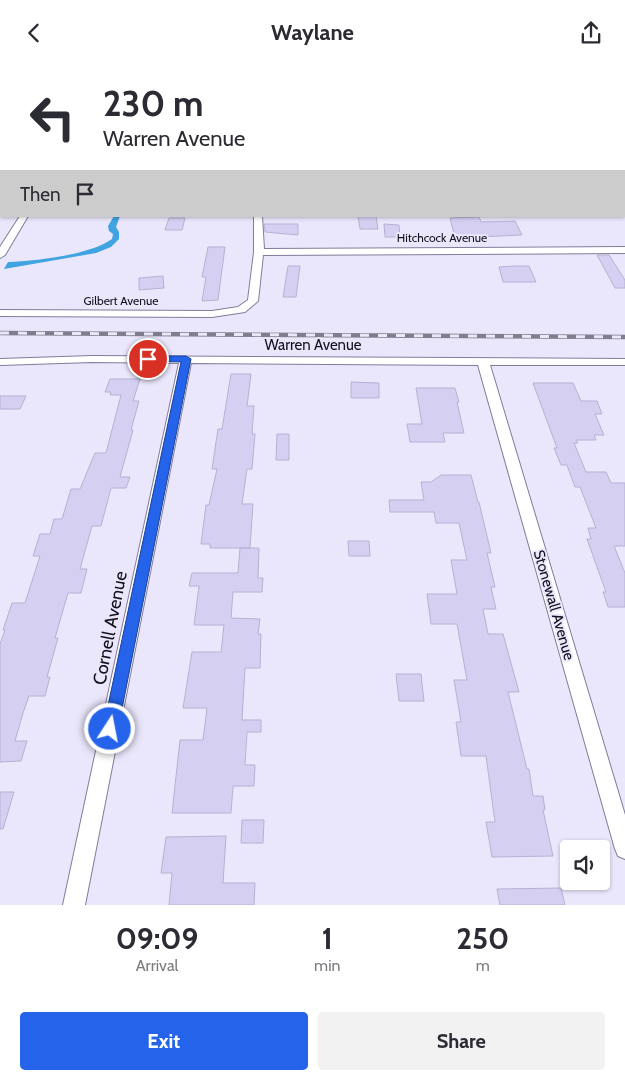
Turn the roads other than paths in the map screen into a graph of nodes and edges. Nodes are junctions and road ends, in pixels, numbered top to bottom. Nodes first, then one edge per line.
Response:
1 (23, 217) edge
2 (258, 217) edge
3 (625, 249) edge
4 (259, 252) junction
5 (0, 255) edge
6 (0, 313) edge
7 (186, 359) junction
8 (483, 361) junction
9 (0, 362) edge
10 (625, 362) edge
11 (625, 849) edge
12 (74, 905) edge

1 - 5 street
2 - 4 street
3 - 4 street, Hitchcock Avenue
4 - 6 street, Gilbert Avenue
7 - 8 street, Warren Avenue
7 - 9 street, Warren Avenue
7 - 12 street, Cornell Avenue
8 - 10 street, Warren Avenue
8 - 11 street, Stonewall Avenue

